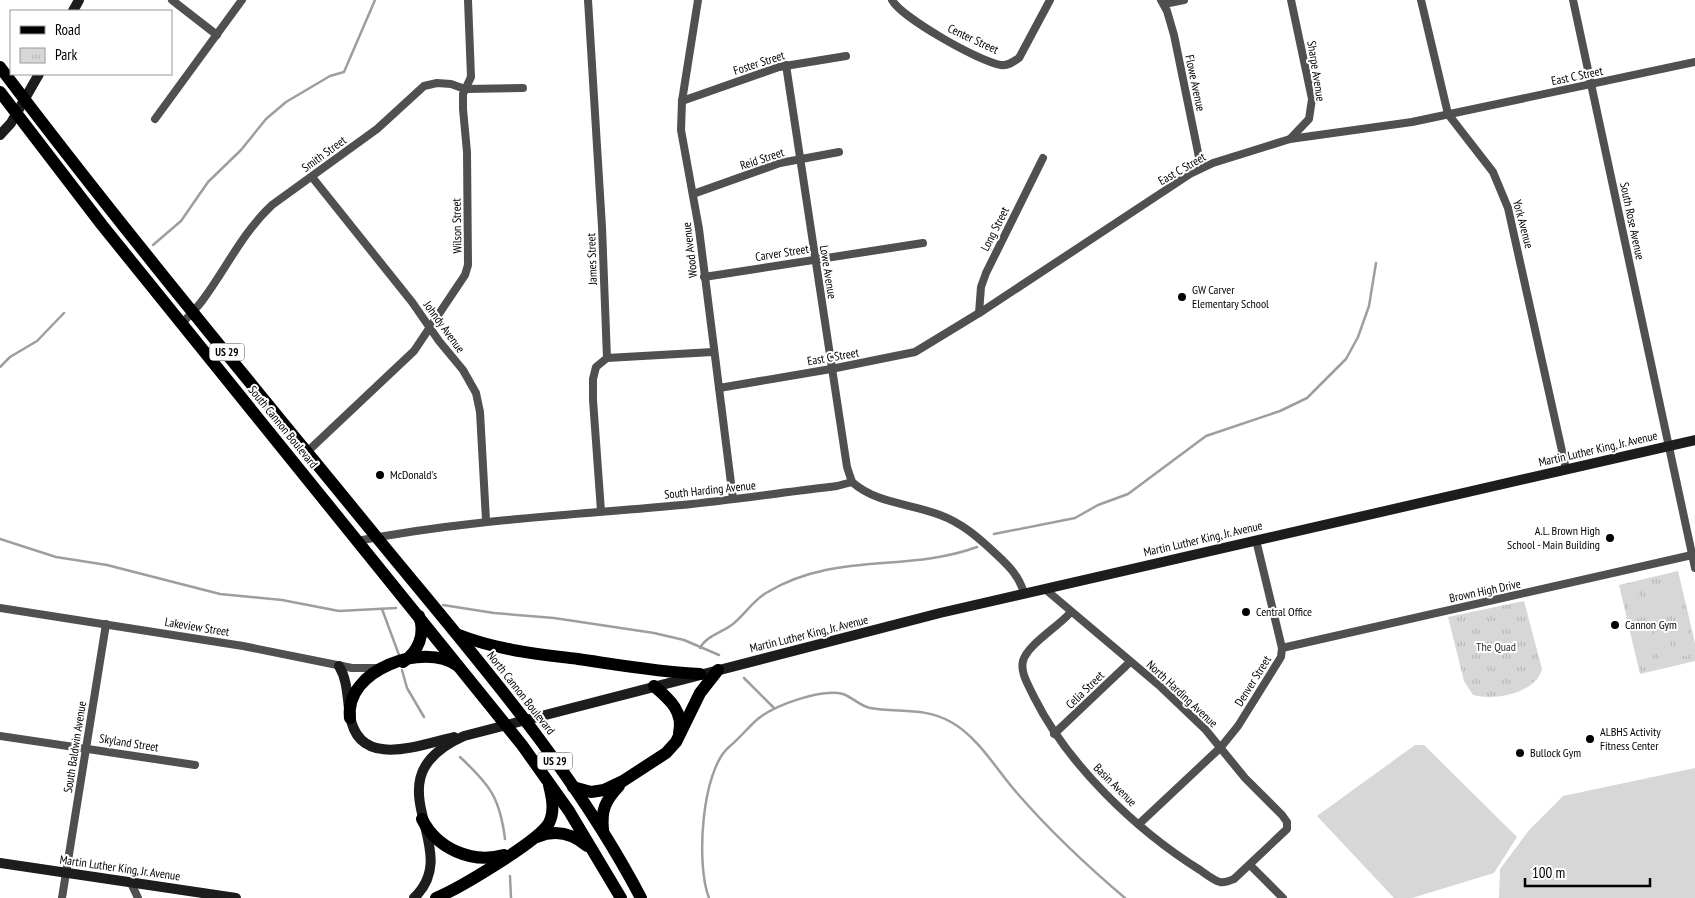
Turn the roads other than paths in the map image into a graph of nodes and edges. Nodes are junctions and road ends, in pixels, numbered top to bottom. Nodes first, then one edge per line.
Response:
1 (172, 0) edge
2 (242, 0) edge
3 (468, 0) edge
4 (588, 0) edge
5 (698, 0) edge
6 (892, 0) edge
7 (1050, 0) edge
8 (1184, 0) edge
9 (1291, 0) edge
10 (1421, 0) edge
11 (1573, 0) edge
12 (1163, 2) edge
13 (217, 35) junction
14 (846, 56) dead end
15 (1695, 62) edge
16 (786, 65) junction
17 (0, 67) edge
18 (38, 75) edge
19 (1591, 84) junction
20 (523, 88) dead end
21 (465, 89) junction
22 (0, 92) edge
23 (24, 99) junction
24 (682, 101) junction
25 (16, 114) junction
26 (1448, 114) junction
27 (155, 119) dead end
28 (0, 135) edge
29 (1290, 139) junction
30 (839, 152) dead end
31 (1043, 158) dead end
32 (800, 159) junction
33 (1201, 167) junction
34 (312, 177) junction
35 (693, 194) junction
36 (923, 243) dead end
37 (814, 259) junction
38 (704, 277) junction
39 (193, 310) junction
40 (978, 313) junction
41 (182, 324) junction
42 (431, 328) junction
43 (714, 352) junction
44 (607, 358) junction
45 (832, 369) junction
46 (719, 388) junction
47 (1695, 440) edge
48 (1668, 446) junction
49 (308, 451) junction
50 (1566, 470) junction
51 (852, 482) junction
52 (733, 499) junction
53 (601, 510) junction
54 (486, 520) junction
55 (377, 537) junction
56 (357, 540) junction
57 (1256, 540) junction
58 (1692, 555) junction
59 (1695, 568) edge
60 (1045, 589) junction
61 (1024, 594) junction
62 (0, 608) edge
63 (1070, 613) junction
64 (419, 616) junction
65 (106, 624) junction
66 (456, 634) junction
67 (1282, 648) junction
68 (402, 662) junction
69 (1130, 662) junction
70 (390, 665) junction
71 (339, 666) junction
72 (718, 670) junction
73 (700, 674) junction
74 (467, 675) junction
75 (654, 686) junction
76 (350, 718) junction
77 (476, 732) junction
78 (1054, 734) junction
79 (679, 735) junction
80 (0, 736) edge
81 (1221, 747) junction
82 (86, 748) junction
83 (195, 765) dead end
84 (546, 778) junction
85 (623, 781) junction
86 (573, 787) junction
87 (422, 819) junction
88 (1138, 824) junction
89 (1287, 829) joint
90 (603, 833) junction
91 (530, 840) junction
92 (514, 852) junction
93 (598, 860) junction
94 (0, 863) edge
95 (1250, 865) junction
96 (66, 873) junction
97 (131, 883) junction
98 (62, 898) edge
99 (138, 898) edge
100 (236, 898) edge
101 (414, 898) edge
102 (436, 898) edge
103 (620, 898) edge
104 (641, 898) edge
105 (1283, 898) edge

1 - 13 street
2 - 13 street
3 - 21 street, Wilson Street
4 - 44 street, James Street
5 - 24 street, Wood Avenue
6 - 7 street, Center Street
8 - 12 street
9 - 29 street, Sharpe Avenue
10 - 26 street, York Avenue
11 - 19 street, South Rose Avenue
12 - 33 street, Flowe Avenue
13 - 27 street
14 - 16 street, Foster Street
15 - 19 street, East C Street
16 - 24 street, Foster Street
16 - 32 street, Lowe Avenue
17 - 23 main road, South Cannon Boulevard / US 29
18 - 23 main road
19 - 26 street, East C Street
19 - 48 street, South Rose Avenue
20 - 21 street, Smith Street
21 - 34 street, Smith Street
21 - 42 street, Wilson Street
22 - 25 main road, South Cannon Boulevard / US 29
23 - 25 main road
23 - 39 main road, South Cannon Boulevard / US 29
24 - 35 street, Wood Avenue
25 - 28 main road
25 - 41 main road, South Cannon Boulevard / US 29
26 - 29 street, East C Street
26 - 50 street, York Avenue
29 - 33 street, East C Street
30 - 32 street, Reid Street
31 - 40 street, Long Street
32 - 35 street, Reid Street
32 - 37 street, Lowe Avenue
33 - 40 street, East C Street
34 - 39 street, Smith Street
34 - 42 street, Johndy Avenue
35 - 38 street, Wood Avenue
36 - 37 street, Carver Street
37 - 38 street, Carver Street
37 - 45 street, Lowe Avenue
38 - 43 street, Wood Avenue
39 - 41 street, Smith Street
39 - 49 main road, South Cannon Boulevard / US 29
40 - 45 street, East C Street
41 - 56 main road, South Cannon Boulevard / US 29
42 - 49 street, Wilson Street
42 - 54 street, Johndy Avenue
43 - 44 street
43 - 46 street, Wood Avenue
44 - 53 street
45 - 46 street, East C Street
45 - 51 street, Lowe Avenue
46 - 52 street, Wood Avenue
47 - 48 main road, Martin Luther King, Jr. Avenue
48 - 50 main road, Martin Luther King, Jr. Avenue
48 - 58 street, South Rose Avenue
49 - 55 main road, South Cannon Boulevard / US 29
50 - 57 main road, Martin Luther King, Jr. Avenue
51 - 52 street, South Harding Avenue
51 - 61 street
52 - 53 street, South Harding Avenue
53 - 54 street, South Harding Avenue
54 - 55 street, South Harding Avenue
55 - 56 street, South Harding Avenue
55 - 66 main road, South Cannon Boulevard / US 29
56 - 64 main road, South Cannon Boulevard / US 29
57 - 60 main road, Martin Luther King, Jr. Avenue
57 - 67 street, Denver Street
58 - 59 street, South Rose Avenue
58 - 67 street, Brown High Drive
60 - 61 main road, Martin Luther King, Jr. Avenue
60 - 63 street, North Harding Avenue
61 - 72 main road, Martin Luther King, Jr. Avenue
62 - 65 street, Lakeview Street
63 - 69 street, North Harding Avenue
63 - 78 street, Basin Avenue
64 - 68 main road
64 - 74 main road, South Cannon Boulevard / US 29
65 - 71 street, Lakeview Street
65 - 82 street, South Baldwin Avenue
66 - 73 main road
66 - 86 main road, North Cannon Boulevard / US 29
67 - 81 street, Denver Street
68 - 70 main road
68 - 74 main road
69 - 78 street, Celia Street
69 - 81 street, North Harding Avenue
70 - 71 street, Lakeview Street
70 - 76 main road
71 - 76 main road
72 - 73 main road, Martin Luther King, Jr. Avenue
72 - 79 main road
73 - 75 main road
74 - 84 main road, South Cannon Boulevard / US 29
75 - 77 main road
75 - 79 main road
76 - 77 main road
77 - 87 main road
78 - 88 street, Basin Avenue
79 - 85 main road
80 - 82 street, Skyland Street
81 - 88 street, Denver Street
81 - 89 street, North Harding Avenue
82 - 83 street, Skyland Street
82 - 96 street, South Baldwin Avenue
84 - 91 main road
84 - 93 main road, US 29
85 - 86 main road
85 - 90 main road
86 - 90 main road, North Cannon Boulevard / US 29
87 - 92 main road
87 - 101 main road
88 - 95 street, Basin Avenue
89 - 95 street, Basin Avenue
90 - 104 main road, North Cannon Boulevard / US 29
91 - 92 main road
91 - 93 main road
92 - 102 main road
93 - 103 main road, US 29
94 - 96 main road, Martin Luther King, Jr. Avenue
95 - 105 street
96 - 97 main road, Martin Luther King, Jr. Avenue
96 - 98 street, South Baldwin Avenue
97 - 99 street
97 - 100 main road, Martin Luther King, Jr. Avenue

